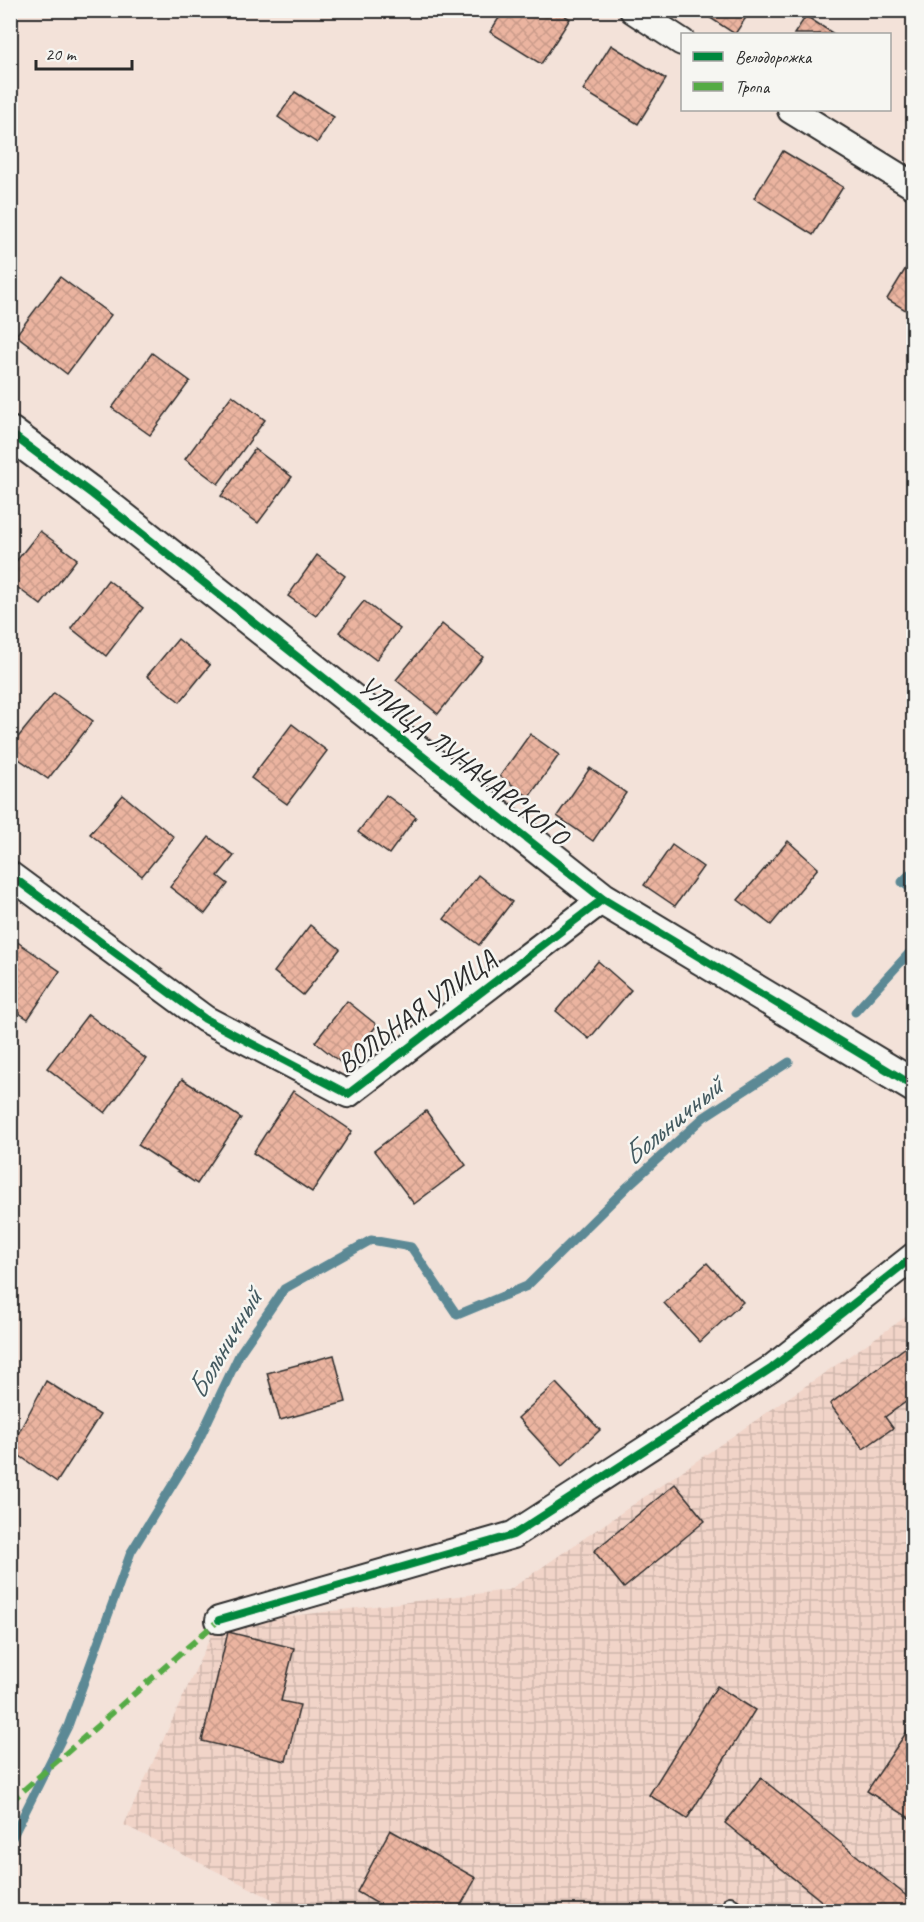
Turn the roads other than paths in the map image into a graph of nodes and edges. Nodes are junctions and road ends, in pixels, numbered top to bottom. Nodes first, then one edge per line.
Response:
1 (633, 10) edge
2 (681, 41) edge
3 (793, 111) edge
4 (914, 186) edge
5 (10, 433) edge
6 (10, 875) edge
7 (603, 899) junction
8 (914, 1086) edge
9 (914, 1256) edge
10 (219, 1620) dead end
11 (730, 1903) dead end
12 (743, 1911) edge

1 - 2 street
3 - 4 street
5 - 7 street, УЛИЦА ЛУНАЧАРСКОГО
6 - 7 street, ВОЛЬНАЯ УЛИЦА
7 - 8 street, УЛИЦА ЛУНАЧАРСКОГО
9 - 10 street
11 - 12 lane

